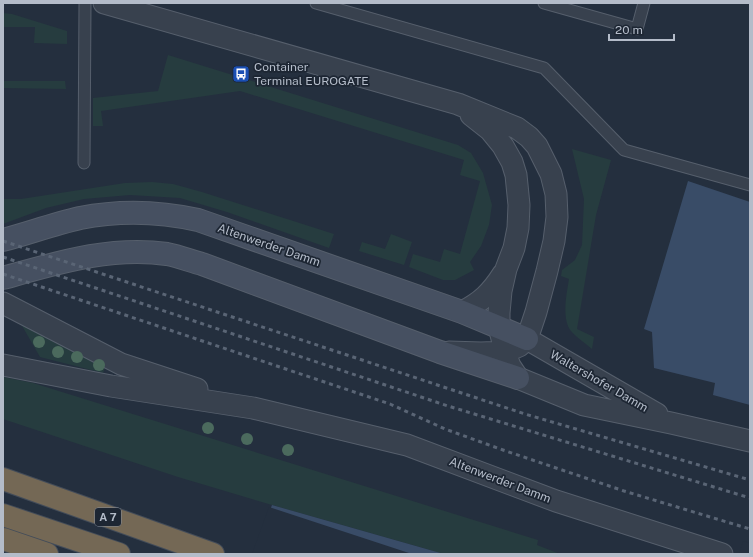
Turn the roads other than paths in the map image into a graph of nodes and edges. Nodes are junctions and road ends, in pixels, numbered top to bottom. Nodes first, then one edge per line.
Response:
1 (86, 3) edge
2 (316, 3) edge
3 (544, 3) edge
4 (644, 3) edge
5 (109, 4) edge
6 (458, 104) junction
7 (84, 163) dead end
8 (750, 185) edge
9 (3, 240) edge
10 (506, 269) junction
11 (3, 278) edge
12 (3, 304) edge
13 (462, 312) junction
14 (499, 327) junction
15 (527, 339) junction
16 (440, 352) junction
17 (505, 352) junction
18 (3, 365) edge
19 (518, 378) junction
20 (253, 408) junction
21 (671, 423) junction
22 (750, 441) edge
23 (3, 480) edge
24 (3, 515) edge
25 (3, 540) edge
26 (47, 554) edge
27 (119, 554) edge
28 (213, 554) edge
29 (722, 554) edge

1 - 7 lane
2 - 8 lane
3 - 4 lane
5 - 6 street
6 - 10 street
6 - 15 street
9 - 13 street, Altenwerder Damm
10 - 13 street
10 - 14 street
11 - 16 street
12 - 20 street, Altenwerder Damm
13 - 14 street, Altenwerder Damm
14 - 15 street, Altenwerder Damm
14 - 17 street
15 - 17 street
15 - 21 street, Waltershofer Damm
16 - 17 street
16 - 19 street
17 - 19 street
18 - 20 street, Altenwerder Damm
19 - 21 street, Waltershofer Damm
20 - 29 street, Altenwerder Damm
21 - 22 street, Waltershofer Damm
23 - 28 highway, A 7
24 - 27 highway
25 - 26 highway

